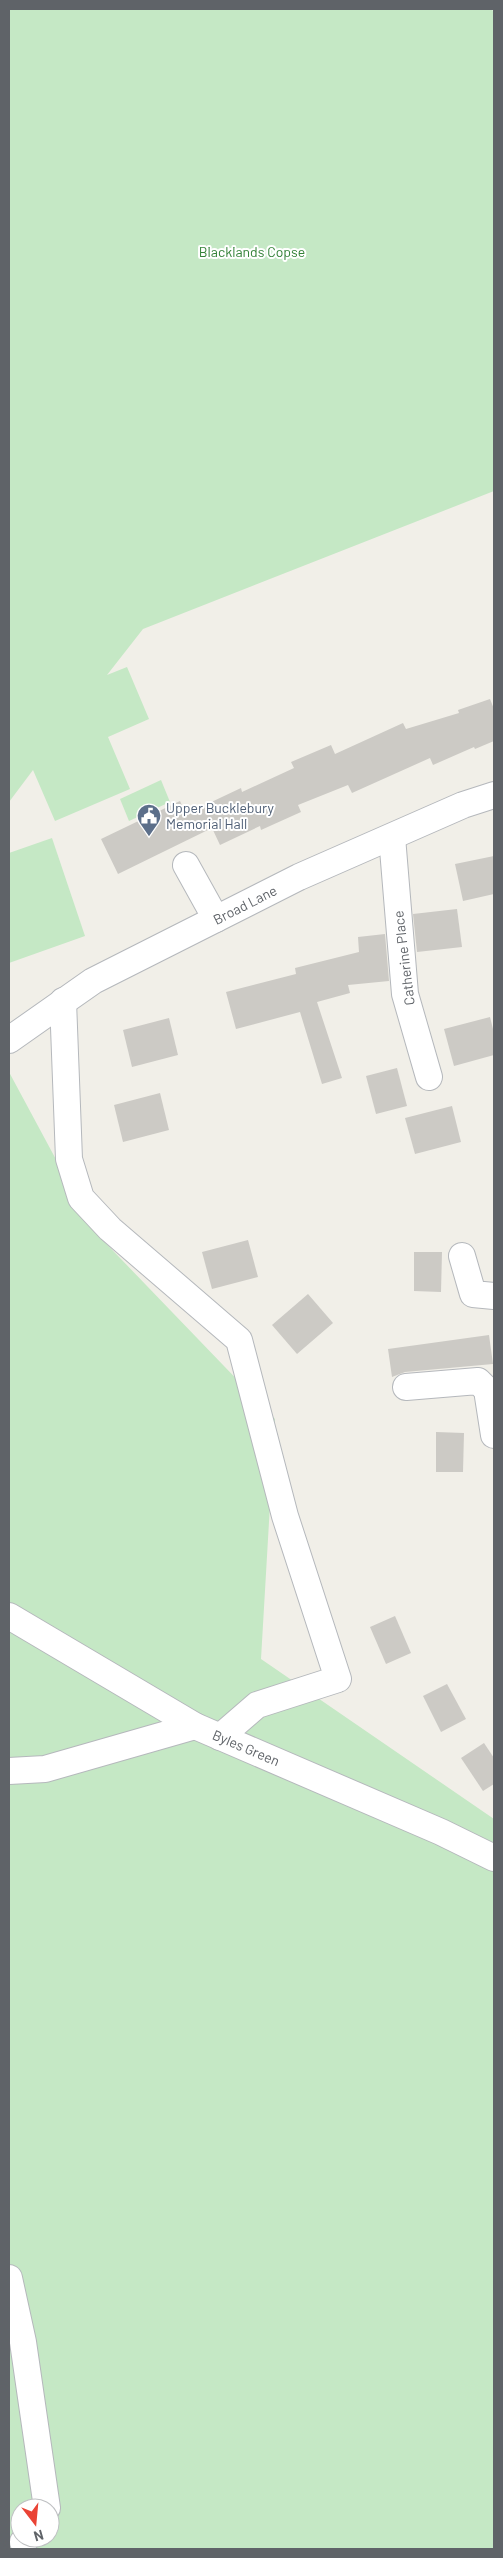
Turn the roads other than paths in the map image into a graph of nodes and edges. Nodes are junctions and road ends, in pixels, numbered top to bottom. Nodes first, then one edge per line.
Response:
1 (494, 795) edge
2 (392, 837) junction
3 (186, 865) dead end
4 (216, 920) junction
5 (63, 1001) junction
6 (9, 1040) edge
7 (429, 1077) dead end
8 (462, 1256) dead end
9 (494, 1296) edge
10 (406, 1387) dead end
11 (494, 1435) edge
12 (9, 1616) edge
13 (195, 1726) junction
14 (220, 1737) junction
15 (9, 1771) edge
16 (494, 1858) edge
17 (9, 2278) edge
18 (46, 2498) edge

1 - 2 street, Broad Lane
2 - 4 street, Broad Lane
2 - 7 street, Catherine Place
3 - 4 street
4 - 5 street, Broad Lane
5 - 6 street, Broad Lane
5 - 14 street
8 - 9 street
10 - 11 street
12 - 13 street, Byles Green
13 - 14 street, Byles Green
13 - 15 street
14 - 16 street, Byles Green
17 - 18 street

